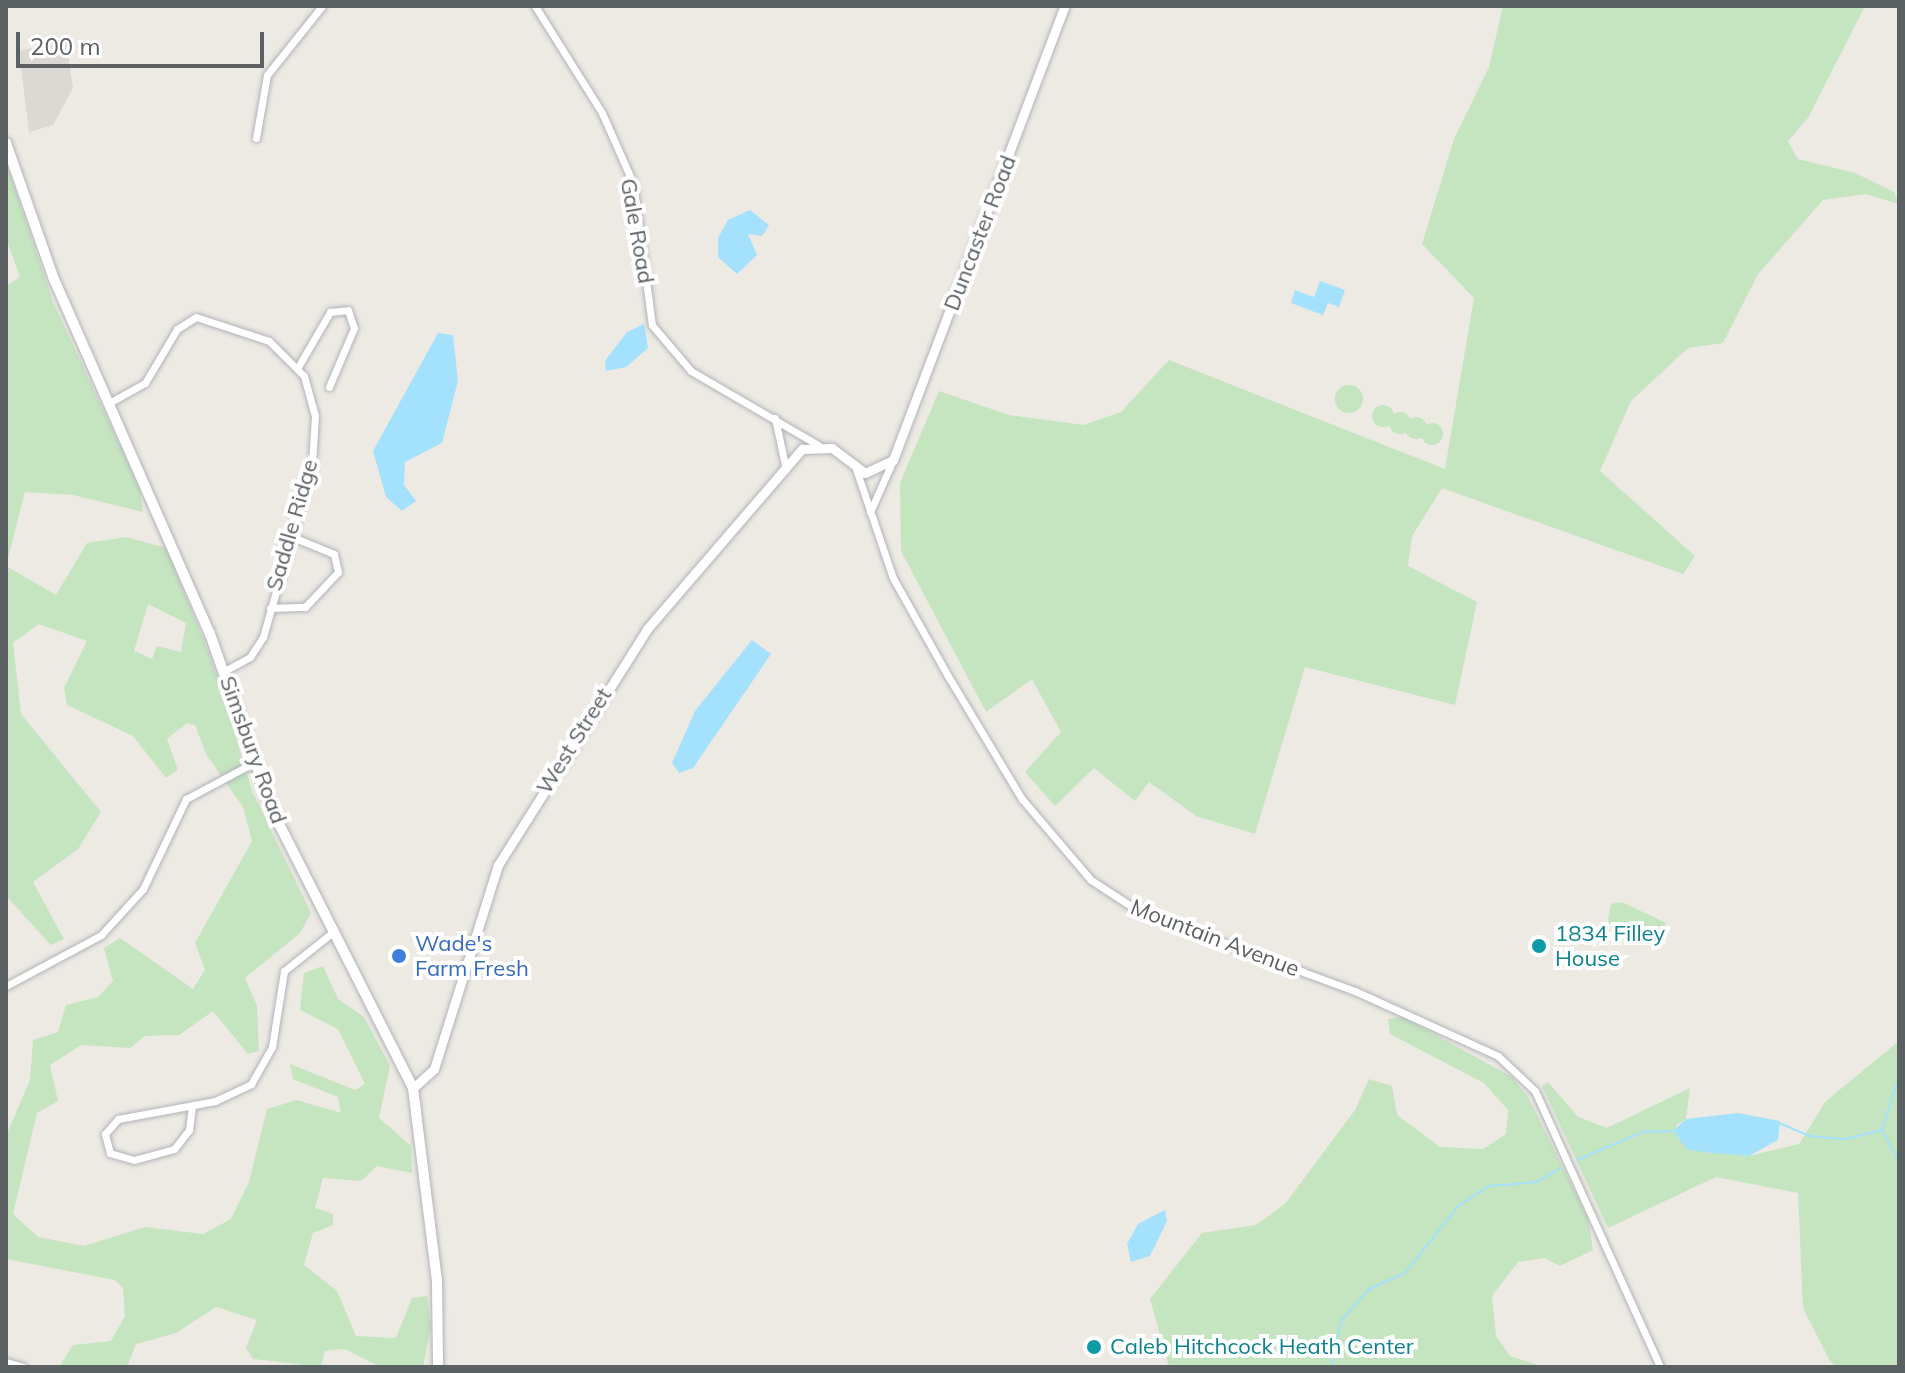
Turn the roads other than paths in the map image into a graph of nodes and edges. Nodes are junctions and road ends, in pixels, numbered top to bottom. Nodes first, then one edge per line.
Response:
1 (322, 6) edge
2 (535, 6) edge
3 (1065, 6) edge
4 (256, 138) dead end
5 (6, 143) edge
6 (298, 367) junction
7 (329, 387) dead end
8 (109, 403) junction
9 (775, 418) junction
10 (818, 445) junction
11 (893, 460) junction
12 (785, 465) junction
13 (856, 469) junction
14 (870, 512) junction
15 (288, 535) junction
16 (270, 608) junction
17 (225, 671) junction
18 (255, 762) junction
19 (333, 932) junction
20 (6, 986) edge
21 (413, 1088) junction
22 (192, 1106) junction
23 (6, 1362) edge
24 (23, 1367) edge
25 (438, 1367) edge
26 (1660, 1367) edge

1 - 4 street
2 - 9 street, Gale Road
3 - 11 street, Duncaster Road
5 - 8 main road, Simsbury Road
6 - 7 street
6 - 8 street, Saddle Ridge
6 - 15 street, Saddle Ridge
8 - 17 main road, Simsbury Road
9 - 10 street, Gale Road
9 - 12 street
10 - 12 street, West Street
10 - 13 street
11 - 13 street
11 - 14 street, Duncaster Road
12 - 21 street, West Street
13 - 14 street, Mountain Avenue
14 - 26 street, Mountain Avenue
15 - 16 street, Saddle Ridge
15 - 16 street
16 - 17 street, Saddle Ridge
17 - 18 main road, Simsbury Road
18 - 19 main road, Simsbury Road
18 - 20 street
19 - 21 main road, Simsbury Road
19 - 22 street
21 - 25 main road, Simsbury Road
22 - 22 street
23 - 24 street

